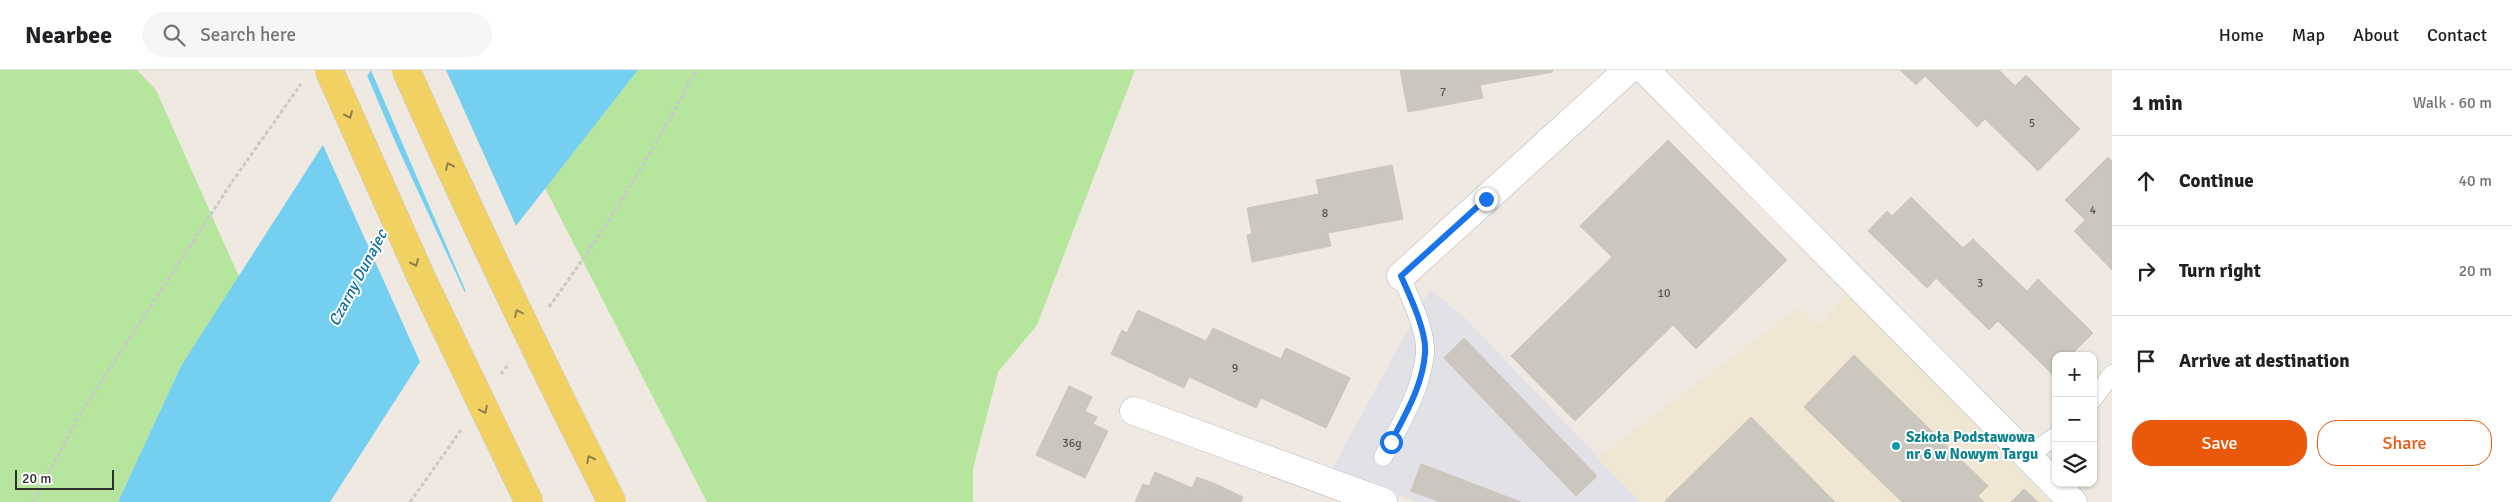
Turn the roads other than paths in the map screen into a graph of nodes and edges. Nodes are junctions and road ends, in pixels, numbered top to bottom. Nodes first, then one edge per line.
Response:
1 (406, 70) edge
2 (1628, 70) edge
3 (1645, 70) edge
4 (318, 74) edge
5 (1401, 276) joint
6 (2112, 374) edge
7 (2095, 397) edge
8 (1134, 410) dead end
9 (2052, 439) edge
10 (2028, 456) junction
11 (1383, 457) dead end
12 (529, 502) edge
13 (612, 502) edge
14 (1383, 502) edge
15 (2073, 502) edge

13 -> 1 main road, bridge
2 - 5 street
3 - 10 street
4 -> 12 main road, bridge
5 - 11 lane
6 - 7 lane
8 - 14 street
9 - 10 lane
10 - 15 street

